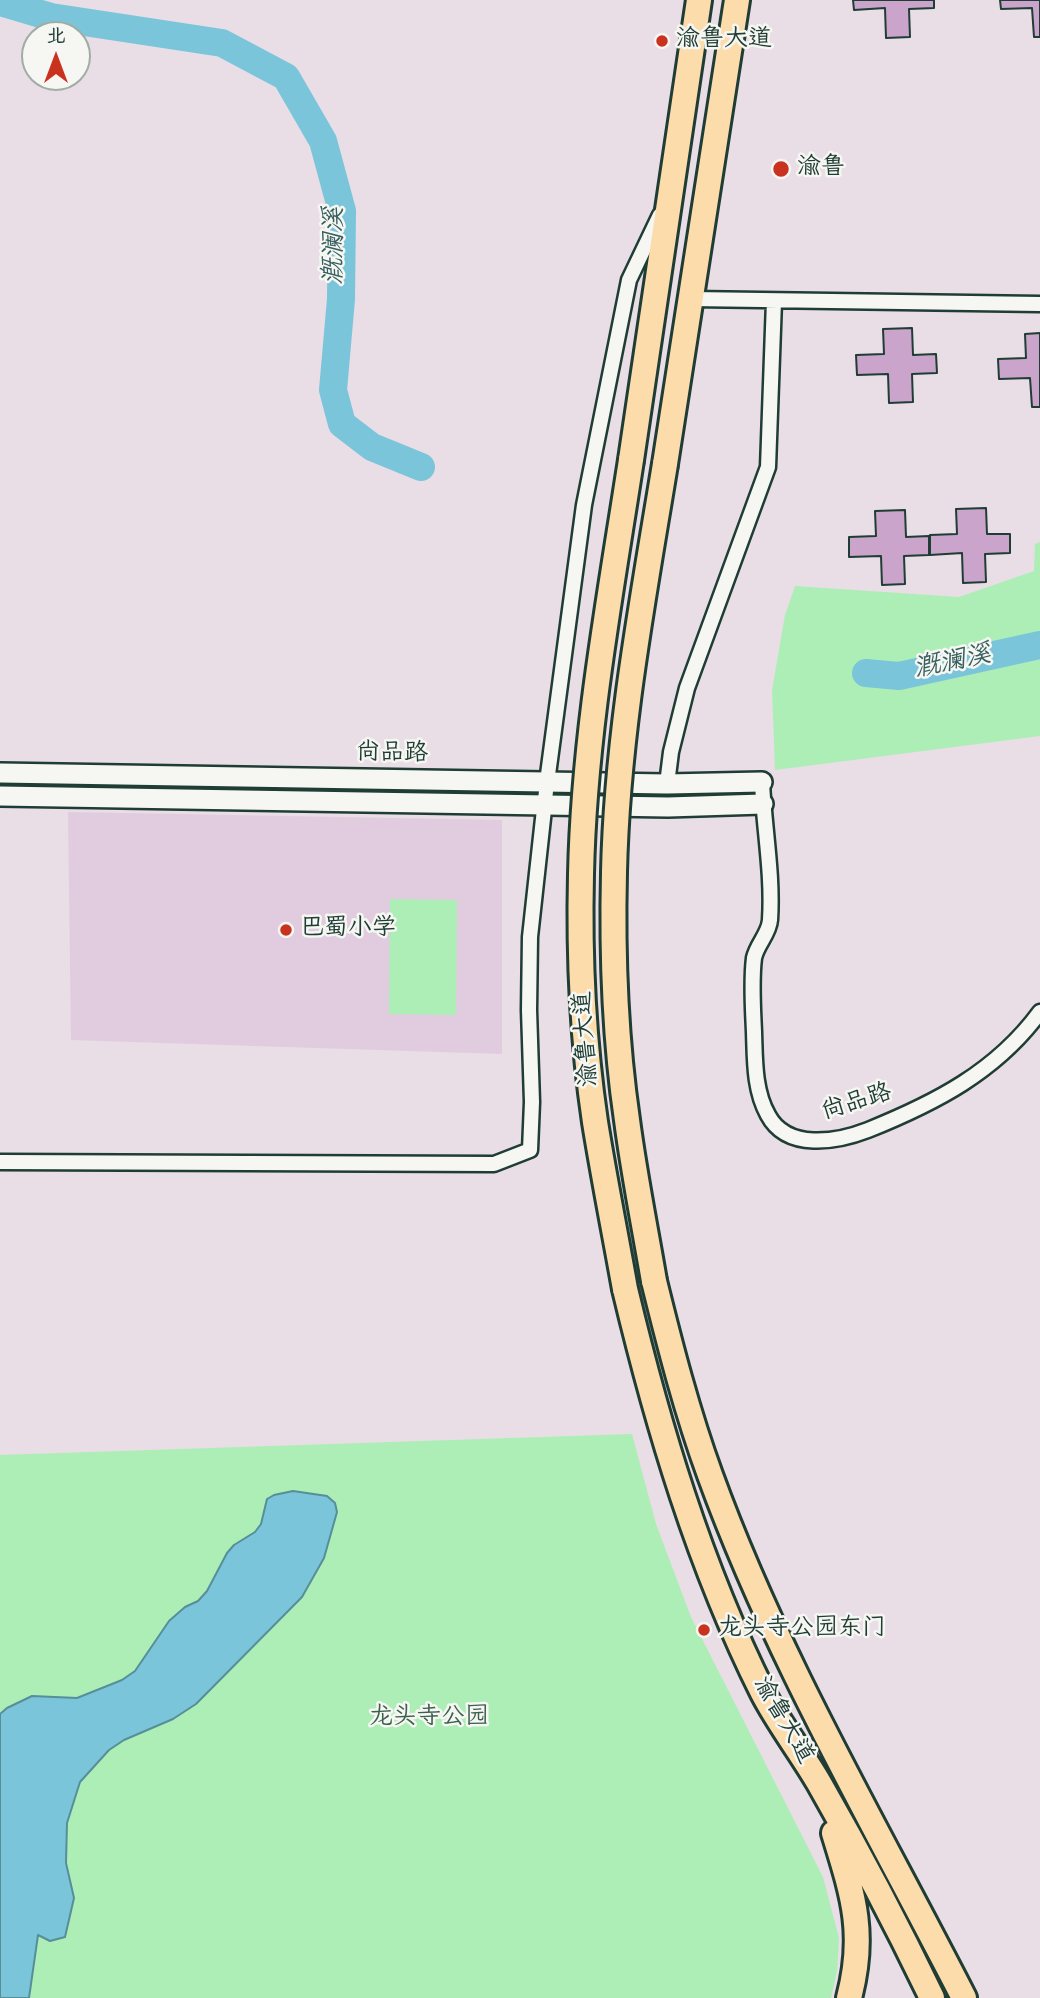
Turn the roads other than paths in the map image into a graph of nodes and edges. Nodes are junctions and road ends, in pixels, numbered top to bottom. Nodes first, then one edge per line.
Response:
1 (743, 0) edge
2 (697, 6) edge
3 (736, 12) edge
4 (671, 192) junction
5 (692, 299) junction
6 (774, 301) junction
7 (1040, 304) edge
8 (0, 773) edge
9 (547, 782) junction
10 (762, 782) joint
11 (667, 784) junction
12 (0, 796) edge
13 (545, 804) junction
14 (763, 804) junction
15 (1040, 1012) edge
16 (0, 1162) edge
17 (818, 1782) junction
18 (934, 1940) junction
19 (849, 1998) edge
20 (932, 1998) edge
21 (964, 1998) edge
22 (974, 1998) edge

1 - 3 main road, 渝鲁大道
2 - 4 highway, 渝鲁大道
3 - 5 highway, 渝鲁大道
4 - 9 street
4 - 17 highway, 渝鲁大道, bridge
5 - 6 street
5 - 18 highway, 渝鲁大道, bridge
6 - 7 street
6 - 11 street
8 - 9 main road, 尚品路
9 - 11 main road, 尚品路
9 - 13 street
10 - 11 main road, 尚品路
10 - 14 street, 尚品路
12 - 13 main road, 尚品路
13 - 14 main road, 尚品路
13 - 16 street
14 - 15 street, 尚品路
17 - 19 highway
17 - 20 highway, 渝鲁大道
18 - 21 highway, 渝鲁大道
18 - 22 main road, 渝鲁大道

